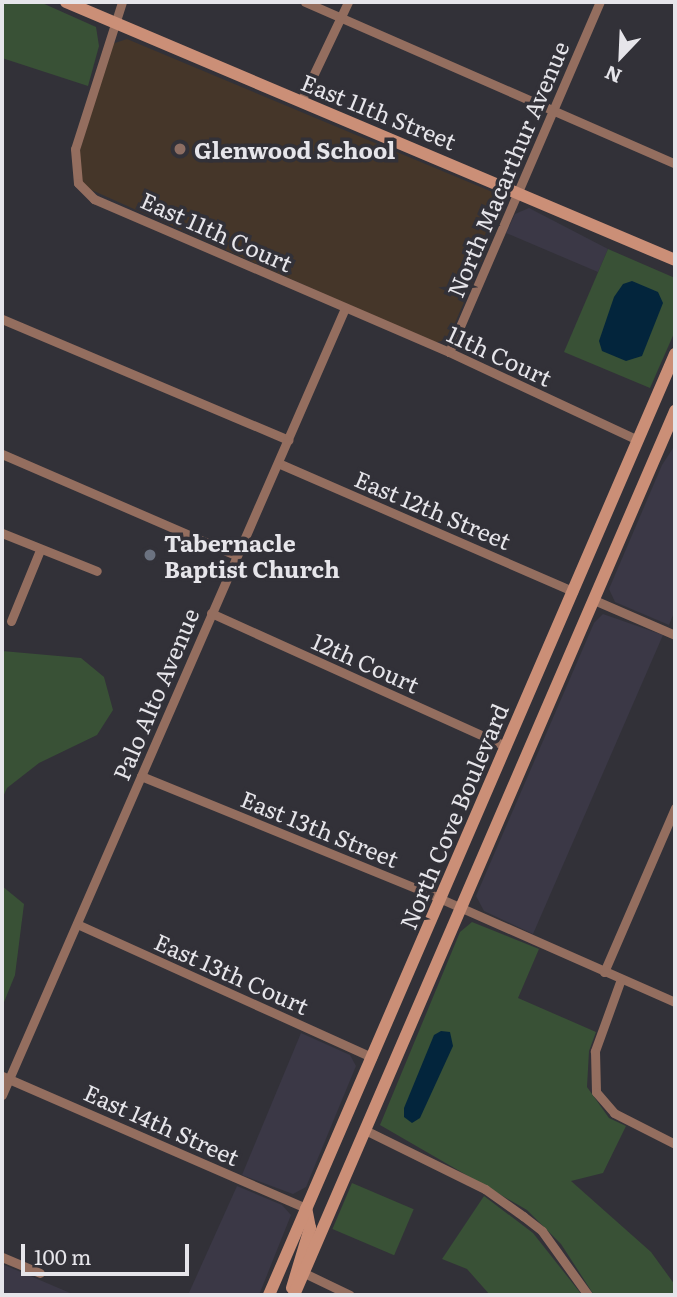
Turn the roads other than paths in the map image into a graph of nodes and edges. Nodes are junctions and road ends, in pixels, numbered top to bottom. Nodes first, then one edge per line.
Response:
1 (66, 2) edge
2 (122, 2) edge
3 (305, 2) edge
4 (348, 2) edge
5 (600, 2) edge
6 (341, 18) junction
7 (113, 22) junction
8 (301, 101) junction
9 (553, 111) junction
10 (675, 164) edge
11 (518, 191) junction
12 (675, 260) edge
13 (345, 308) junction
14 (2, 319) edge
15 (449, 352) junction
16 (675, 354) edge
17 (675, 411) edge
18 (288, 440) junction
19 (638, 440) junction
20 (2, 454) edge
21 (278, 463) junction
22 (2, 533) edge
23 (40, 550) junction
24 (235, 555) junction
25 (97, 571) dead end
26 (573, 591) junction
27 (594, 600) junction
28 (211, 613) junction
29 (10, 621) dead end
30 (675, 635) edge
31 (506, 746) junction
32 (141, 776) junction
33 (675, 808) edge
34 (440, 898) junction
35 (461, 908) junction
36 (77, 924) junction
37 (604, 972) junction
38 (621, 979) junction
39 (675, 1002) edge
40 (372, 1057) junction
41 (5, 1077) edge
42 (2, 1095) edge
43 (365, 1130) junction
44 (675, 1144) edge
45 (306, 1208) junction
46 (2, 1256) edge
47 (299, 1271) junction
48 (40, 1273) dead end
49 (269, 1295) edge
50 (293, 1295) edge
51 (350, 1295) edge
52 (588, 1295) edge

1 - 7 main road, East 11th Street
2 - 7 street
3 - 6 street
4 - 6 street
5 - 9 street, North Macarthur Avenue
6 - 8 street
6 - 9 street
7 - 8 main road, East 11th Street
7 - 13 street, East 11th Court
8 - 11 main road, East 11th Street
9 - 10 street
9 - 11 street, North Macarthur Avenue
11 - 12 main road, East 11th Street
11 - 15 street, North Macarthur Avenue
13 - 15 street, 11th Court
13 - 18 street, Palo Alto Avenue
14 - 18 street
15 - 19 street, 11th Court
16 - 19 main road, North Cove Boulevard
17 - 27 main road, North Cove Boulevard
18 - 21 street, Palo Alto Avenue
19 - 26 main road, North Cove Boulevard
20 - 24 street
21 - 24 street, Palo Alto Avenue
21 - 26 street, East 12th Street
22 - 23 street
23 - 25 street
23 - 29 street
24 - 28 street, Palo Alto Avenue
26 - 31 main road, North Cove Boulevard
27 - 30 street
27 - 35 main road, North Cove Boulevard
28 - 31 street, 12th Court
28 - 32 street, Palo Alto Avenue
31 - 34 main road, North Cove Boulevard
32 - 34 street, East 13th Street
32 - 36 street, Palo Alto Avenue
33 - 37 street
34 - 35 street, East 13th Street
34 - 40 main road, North Cove Boulevard
35 - 37 street, East 13th Street
35 - 43 main road, North Cove Boulevard
36 - 40 street, East 13th Court
36 - 41 street, Palo Alto Avenue
37 - 38 street, East 13th Street
38 - 39 street, East 13th Street
38 - 44 street
40 - 45 main road, North Cove Boulevard
41 - 42 street, Palo Alto Avenue
41 - 45 street, East 14th Street
43 - 47 main road, North Cove Boulevard
43 - 52 street
45 - 47 main road
45 - 49 main road, North Cove Boulevard
46 - 48 street
47 - 50 main road
47 - 51 street

